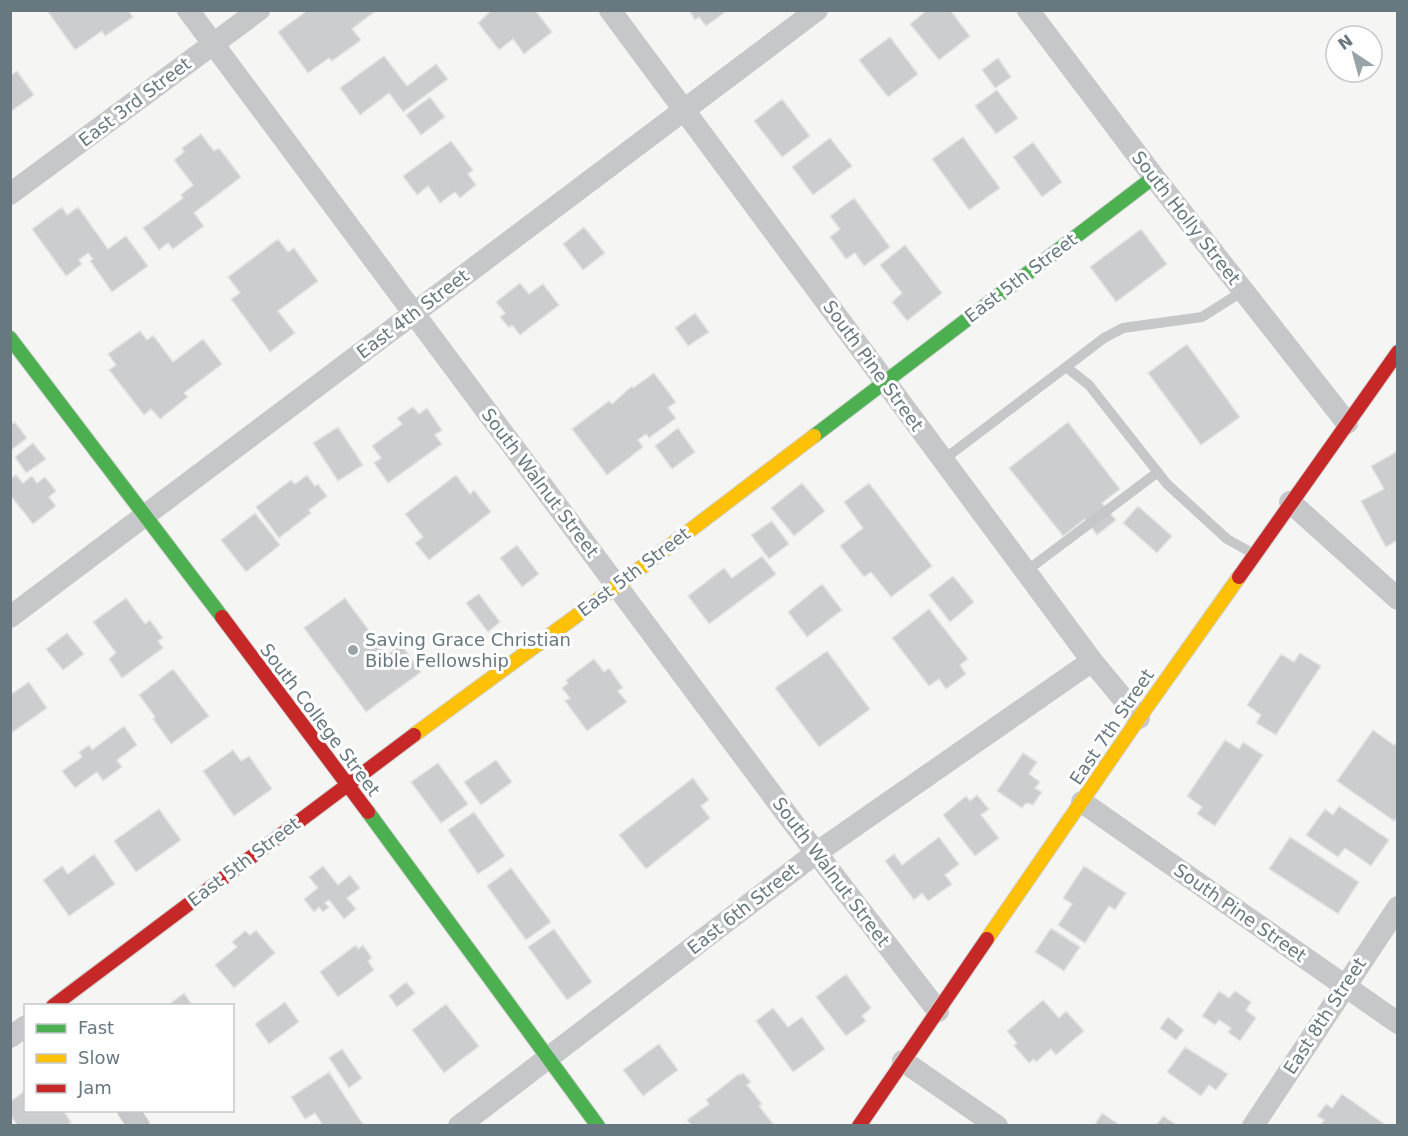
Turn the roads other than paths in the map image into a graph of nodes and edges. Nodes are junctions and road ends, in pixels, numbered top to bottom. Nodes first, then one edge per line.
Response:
1 (188, 10) edge
2 (259, 10) edge
3 (610, 10) edge
4 (817, 10) edge
5 (1028, 10) edge
6 (214, 44) junction
7 (684, 110) junction
8 (1154, 177) junction
9 (10, 195) edge
10 (1243, 291) junction
11 (414, 313) junction
12 (10, 338) edge
13 (1398, 352) edge
14 (1066, 367) junction
15 (885, 382) junction
16 (1347, 423) junction
17 (943, 460) junction
18 (1158, 472) junction
19 (1290, 502) junction
20 (144, 518) junction
21 (1254, 554) junction
22 (1025, 572) junction
23 (617, 586) junction
24 (1398, 599) edge
25 (10, 617) edge
26 (1092, 661) junction
27 (1139, 718) junction
28 (347, 784) junction
29 (1082, 802) junction
30 (816, 853) junction
31 (1398, 907) edge
32 (1344, 987) junction
33 (54, 1004) edge
34 (938, 1011) junction
35 (1398, 1023) edge
36 (24, 1027) edge
37 (10, 1037) edge
38 (547, 1060) junction
39 (903, 1061) junction
40 (129, 1112) edge
41 (139, 1125) edge
42 (459, 1125) edge
43 (598, 1125) edge
44 (859, 1125) edge
45 (997, 1125) edge
46 (1253, 1125) edge

1 - 6 street, South Walnut Street
2 - 6 street, East 3rd Street
3 - 7 street, South Pine Street
4 - 7 street, East 4th Street
5 - 8 street, South Holly Street
6 - 9 street, East 3rd Street
6 - 11 street, South Walnut Street
7 - 11 street, East 4th Street
7 - 15 street, South Pine Street
8 - 10 street, South Holly Street
8 - 15 street, East 5th Street
10 - 14 lane
10 - 16 street, South Holly Street
11 - 20 street, East 4th Street
11 - 23 street, South Walnut Street
12 - 20 street, South College Street
13 - 16 street, East 7th Street
14 - 17 lane
14 - 18 lane
15 - 17 street, South Pine Street
15 - 23 street, East 5th Street
16 - 19 street, East 7th Street
17 - 22 street, South Pine Street
18 - 21 lane
18 - 22 lane
19 - 21 street, East 7th Street
19 - 24 street
20 - 25 street, East 4th Street
20 - 28 street, South College Street
21 - 27 street, East 7th Street
22 - 26 street, South Pine Street
23 - 28 street, East 5th Street
23 - 30 street, South Walnut Street
26 - 27 street, South Pine Street
26 - 30 street, East 6th Street
27 - 29 street, East 7th Street
28 - 33 street, East 5th Street
28 - 38 street, South College Street
29 - 32 street, South Pine Street
29 - 34 street, East 7th Street
30 - 34 street, South Walnut Street
30 - 38 street, East 6th Street
31 - 32 street, East 8th Street
32 - 35 street, South Pine Street
32 - 46 street, East 8th Street
34 - 39 street, East 7th Street
36 - 37 street
38 - 42 street, East 6th Street
38 - 43 street, South College Street
39 - 44 street, East 7th Street
39 - 45 street
40 - 41 street

